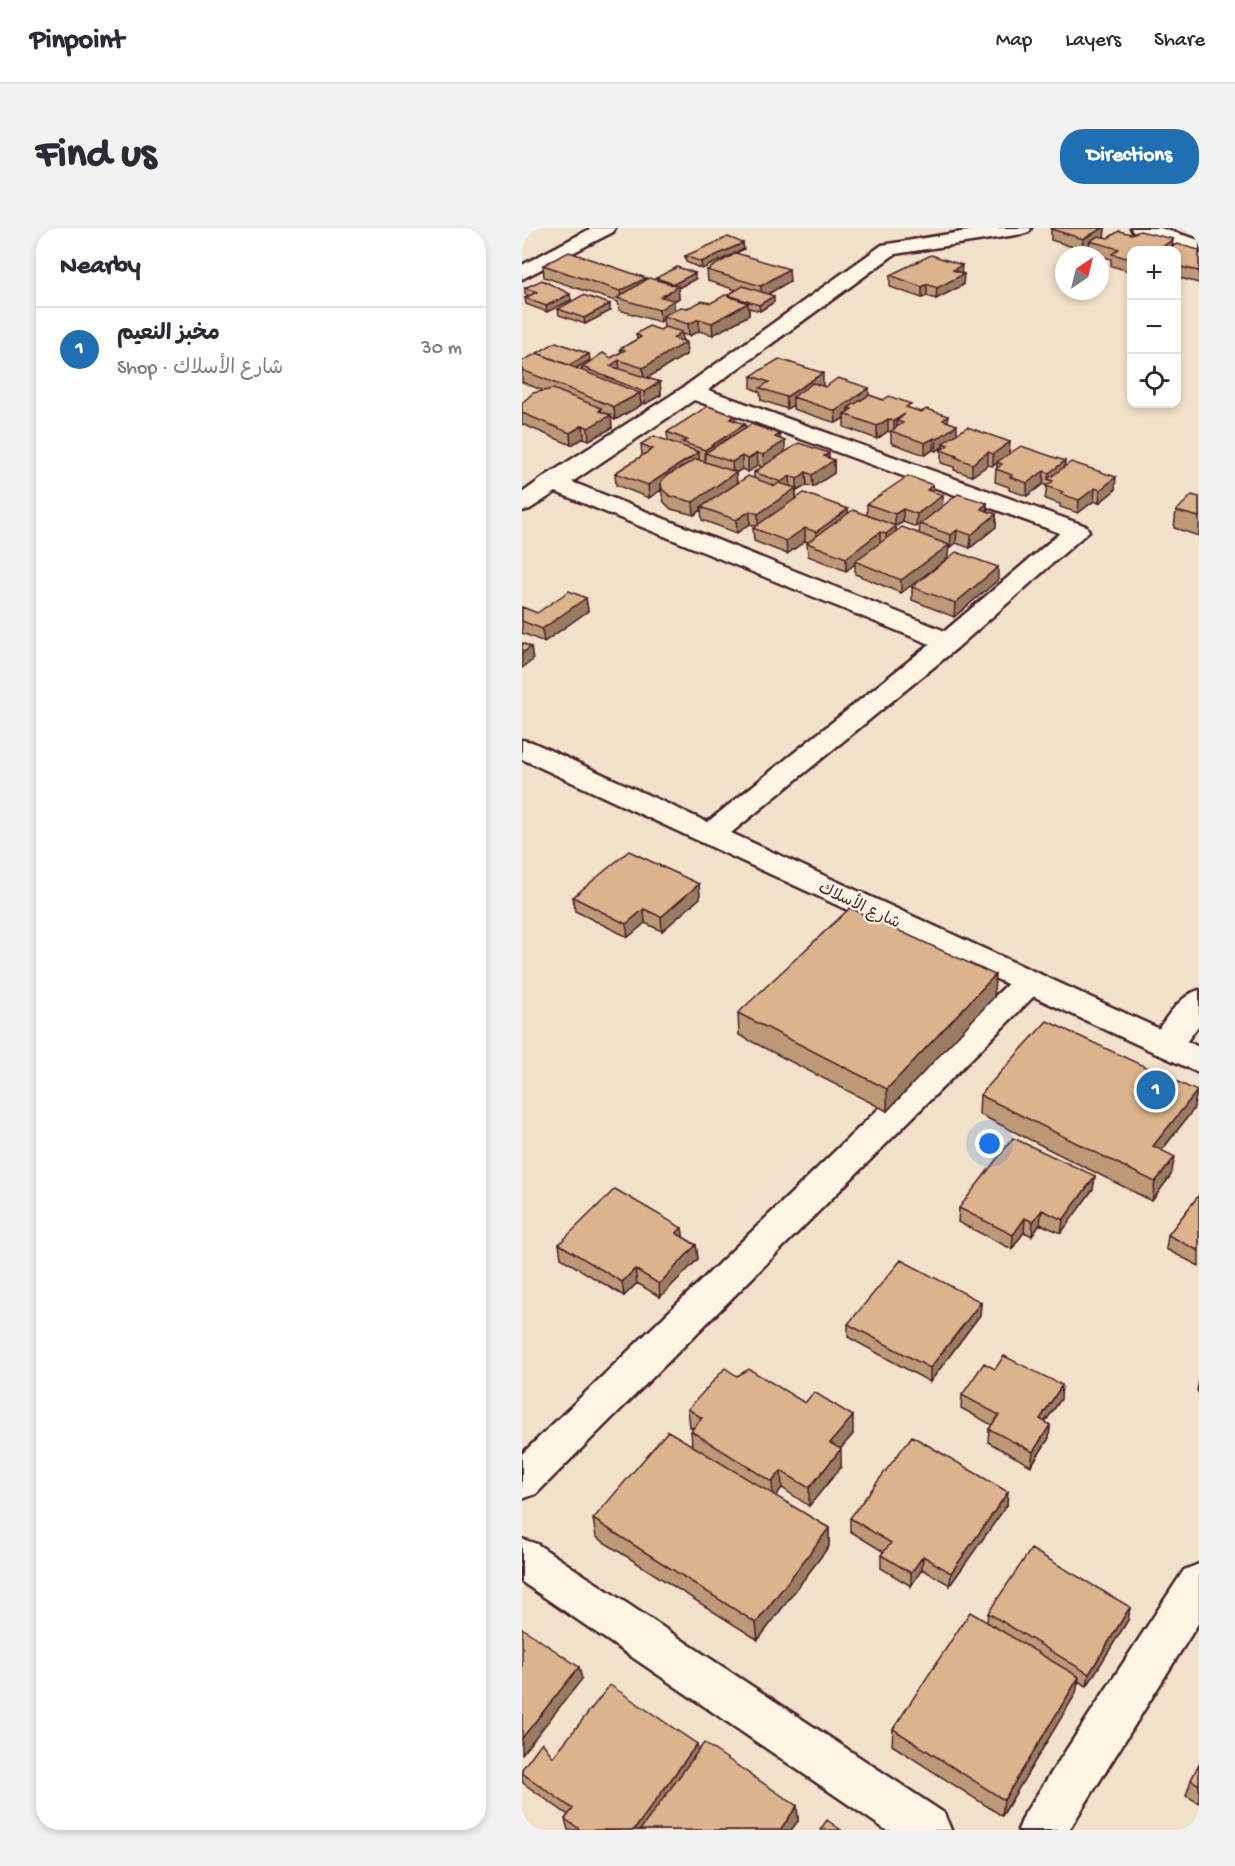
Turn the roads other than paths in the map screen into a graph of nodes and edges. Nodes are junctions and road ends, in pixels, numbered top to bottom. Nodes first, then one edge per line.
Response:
1 (606, 228) edge
2 (1022, 228) edge
3 (1140, 228) edge
4 (1199, 246) edge
5 (522, 273) edge
6 (692, 392) junction
7 (552, 482) junction
8 (522, 504) edge
9 (948, 642) junction
10 (522, 748) edge
11 (710, 835) junction
12 (1029, 982) junction
13 (1199, 1001) edge
14 (1166, 1046) junction
15 (1199, 1061) edge
16 (522, 1481) edge
17 (522, 1558) edge
18 (1195, 1598) edge
19 (927, 1830) edge
20 (1042, 1830) edge

1 - 5 street
2 - 6 street
3 - 4 street
6 - 7 street
6 - 9 street
7 - 8 street
7 - 9 street
9 - 11 street
10 - 11 street, شارع الأسلاك
11 - 12 street, شارع الأسلاك
12 - 14 street, شارع الأسلاك
12 - 16 street
13 - 14 street
14 - 15 street, شارع الأسلاك
17 - 19 street
18 - 20 street

